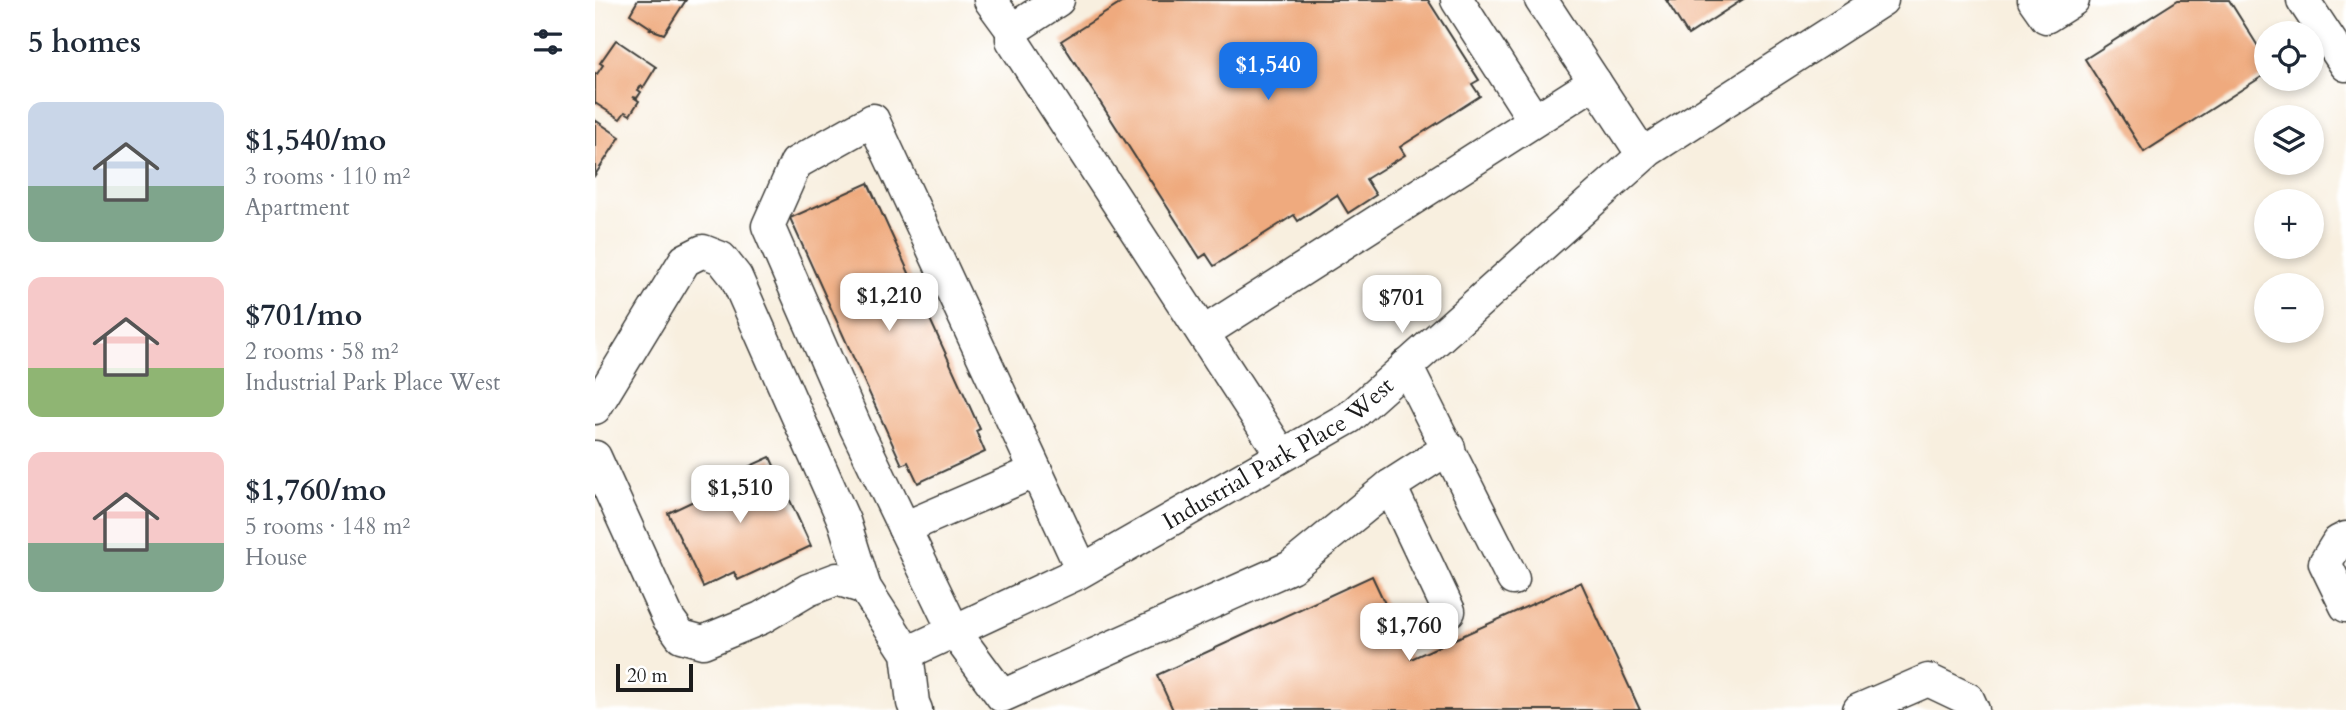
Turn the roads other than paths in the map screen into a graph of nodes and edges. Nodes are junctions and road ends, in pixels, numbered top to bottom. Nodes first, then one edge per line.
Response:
1 (990, 0) edge
2 (1058, 0) edge
3 (1457, 0) edge
4 (1541, 0) edge
5 (1882, 0) edge
6 (2034, 0) edge
7 (2073, 0) edge
8 (2303, 0) edge
9 (1012, 30) junction
10 (2346, 65) edge
11 (1595, 82) junction
12 (1534, 120) junction
13 (1643, 155) junction
14 (1203, 333) junction
15 (1406, 366) junction
16 (595, 408) edge
17 (1449, 448) junction
18 (1282, 455) junction
19 (595, 457) edge
20 (1036, 471) junction
21 (1390, 486) junction
22 (904, 528) junction
23 (2346, 538) edge
24 (1082, 570) junction
25 (1513, 579) dead end
26 (865, 588) junction
27 (2346, 606) edge
28 (1448, 611) dead end
29 (954, 631) junction
30 (907, 653) junction
31 (1005, 703) edge
32 (908, 708) edge
33 (1859, 710) edge
34 (1973, 710) edge

1 - 9 street
2 - 9 street
3 - 12 street
4 - 11 street
5 - 13 street, Industrial Park Place West
6 - 7 street
8 - 10 street
9 - 14 street
11 - 12 street
11 - 13 street
12 - 14 street
13 - 15 street, Industrial Park Place West
14 - 18 street
15 - 17 street
15 - 18 street, Industrial Park Place West
16 - 26 street
17 - 21 street
17 - 25 street
18 - 24 street, Industrial Park Place West
19 - 26 street
20 - 22 street
20 - 22 street
20 - 24 street
21 - 28 street
21 - 31 street
22 - 29 street
23 - 27 street
24 - 29 street, Industrial Park Place West
26 - 30 street
29 - 30 street, Industrial Park Place West
29 - 31 street
30 - 32 street
33 - 34 street

